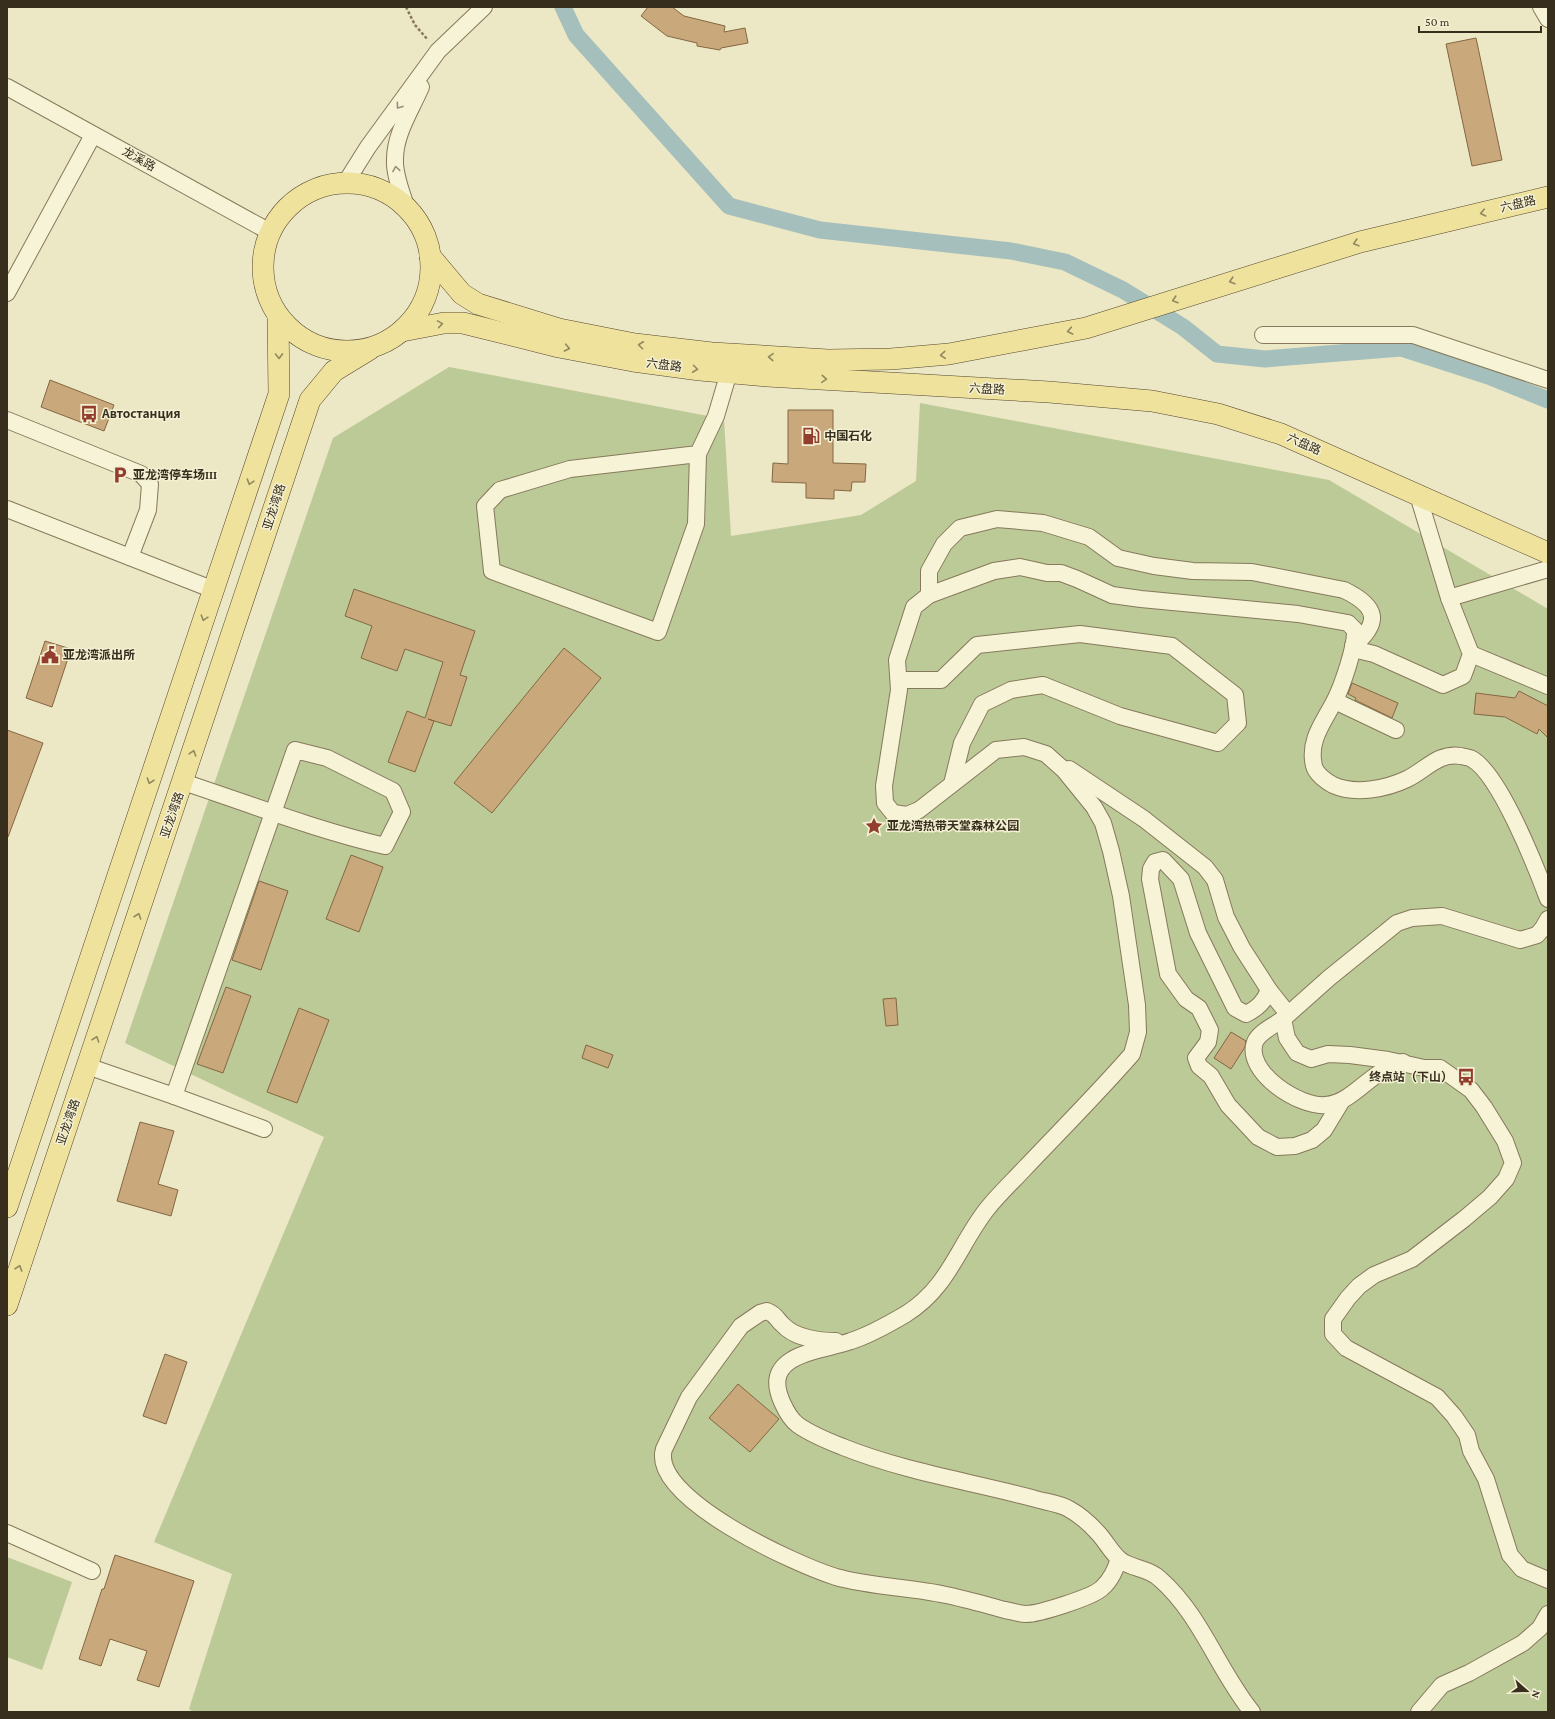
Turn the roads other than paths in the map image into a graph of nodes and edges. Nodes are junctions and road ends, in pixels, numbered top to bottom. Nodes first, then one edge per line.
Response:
1 (484, 7) edge
2 (1541, 7) edge
3 (1548, 19) edge
4 (438, 51) junction
5 (7, 87) edge
6 (93, 135) junction
7 (346, 182) junction
8 (1548, 197) edge
9 (406, 207) junction
10 (270, 232) junction
11 (430, 256) junction
12 (7, 293) edge
13 (278, 317) junction
14 (402, 332) junction
15 (1263, 335) dead end
16 (370, 349) junction
17 (729, 372) junction
18 (1548, 380) edge
19 (7, 420) edge
20 (698, 454) junction
21 (1418, 495) junction
22 (7, 509) edge
23 (130, 557) junction
24 (1547, 565) edge
25 (214, 590) junction
26 (929, 595) junction
27 (1449, 598) junction
28 (1353, 648) junction
29 (1471, 654) junction
30 (899, 680) junction
31 (1548, 686) edge
32 (1335, 701) junction
33 (1396, 730) dead end
34 (1046, 754) junction
35 (183, 782) junction
36 (952, 784) junction
37 (272, 812) junction
38 (1548, 899) edge
39 (1548, 919) edge
40 (1269, 990) junction
41 (1286, 1017) junction
42 (1403, 1062) junction
43 (87, 1066) junction
44 (174, 1096) junction
45 (1341, 1102) junction
46 (264, 1129) dead end
47 (7, 1207) edge
48 (7, 1305) edge
49 (851, 1342) junction
50 (7, 1533) edge
51 (1119, 1559) junction
52 (92, 1571) dead end
53 (1542, 1577) edge
54 (1548, 1590) edge
55 (1548, 1614) edge
56 (1252, 1712) edge
57 (1419, 1712) edge

1 - 4 street
2 - 3 street
4 -> 7 street
9 -> 4 street
5 - 6 street, 龙溪路
6 - 10 street, 龙溪路
6 - 12 street
7 - 9 main road
7 - 10 main road
8 -> 11 main road, 六盘路
9 - 11 main road
10 - 13 main road
11 - 14 main road
13 - 16 main road
13 -> 25 main road
14 - 16 main road
14 -> 17 main road, 六盘路
15 - 18 street
35 -> 16 main road, 亚龙湾路
17 - 20 street
17 -> 21 main road, 六盘路
19 - 23 street
20 - 20 street
21 - 24 main road, 六盘路
21 - 27 street
22 - 23 street
23 - 25 street
24 - 27 street
25 -> 47 main road
26 - 28 street
26 - 28 street
26 - 30 street
27 - 29 street
28 - 29 street
28 - 32 street
29 - 31 street
30 - 36 street
30 - 36 street
32 - 33 street
32 - 38 street
34 - 36 street
34 - 40 street
34 - 49 street
35 - 37 street
43 -> 35 main road, 亚龙湾路
37 - 37 street
37 - 44 street
39 - 41 street
40 - 41 street
40 - 45 street
41 - 42 street
41 - 45 street
42 - 45 street
42 - 53 street
43 - 44 street
48 -> 43 main road, 亚龙湾路
44 - 46 street
49 - 51 street
49 - 51 street
50 - 52 street
51 - 56 street
53 - 54 street
55 - 57 street

